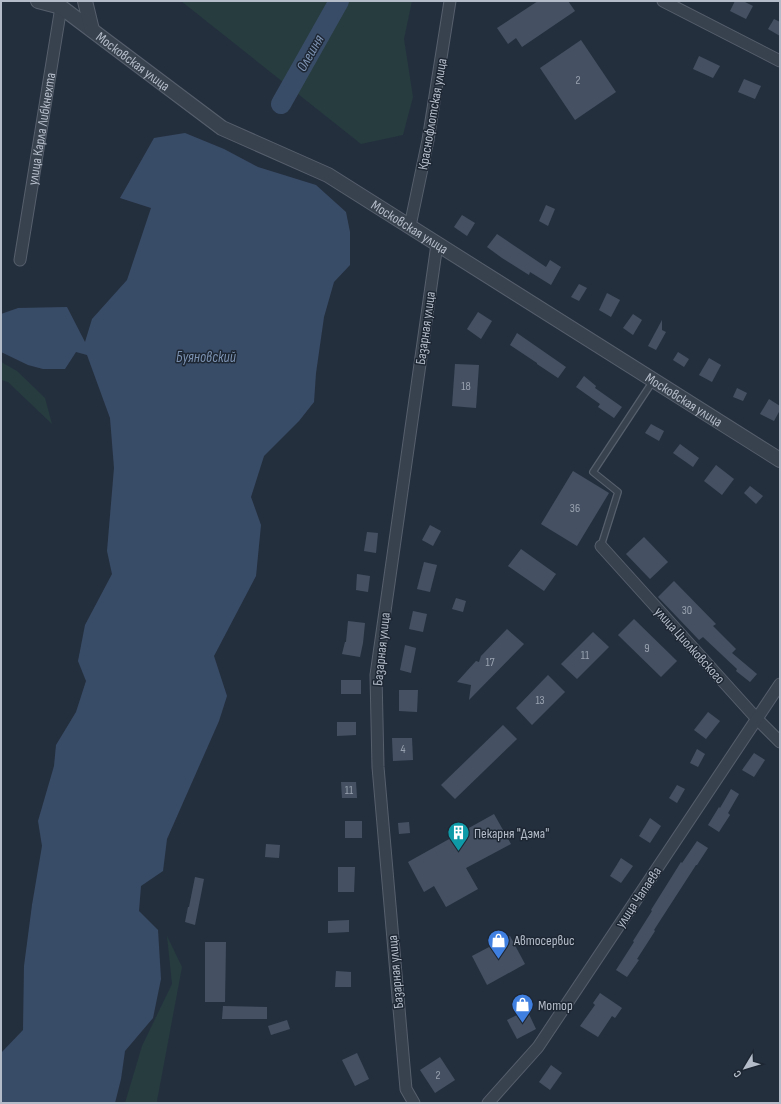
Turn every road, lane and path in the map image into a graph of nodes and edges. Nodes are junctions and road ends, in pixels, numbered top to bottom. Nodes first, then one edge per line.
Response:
1 (38, 1) edge
2 (85, 1) edge
3 (450, 1) edge
4 (663, 1) edge
5 (65, 4) edge
6 (92, 30) junction
7 (780, 61) edge
8 (410, 226) junction
9 (437, 244) junction
10 (20, 260) dead end
11 (653, 380) junction
12 (780, 460) edge
13 (601, 546) joint
14 (780, 684) edge
15 (757, 719) junction
16 (780, 742) edge
17 (414, 1103) edge
18 (488, 1103) edge

1 - 5 street, Московская улица
2 - 6 street
3 - 8 street, Краснофлотская улица
4 - 7 street
5 - 6 street, Московская улица
5 - 10 street, улица Карла Либкнехта
6 - 8 street, Московская улица
8 - 9 street, Московская улица
9 - 11 street, Московская улица
9 - 17 street, Базарная улица
11 - 12 street, Московская улица
11 - 13 lane
13 - 15 street, улица Циолковского
14 - 15 street, улица Чапаева
15 - 16 street, улица Циолковского
15 - 18 street, улица Чапаева

